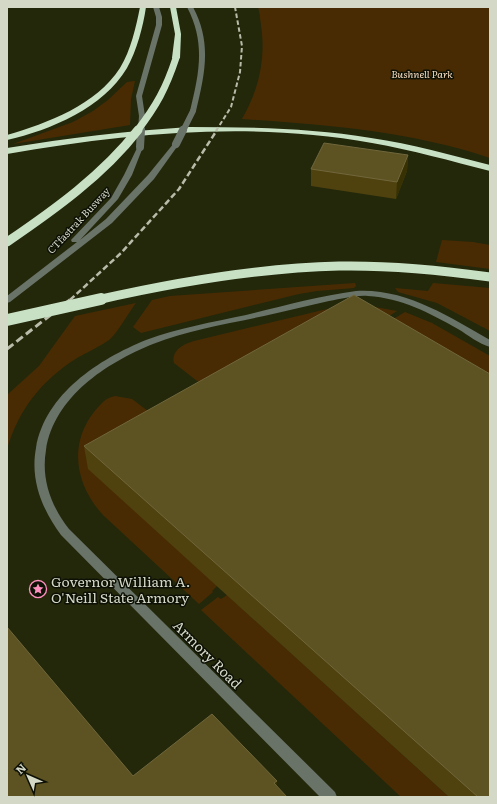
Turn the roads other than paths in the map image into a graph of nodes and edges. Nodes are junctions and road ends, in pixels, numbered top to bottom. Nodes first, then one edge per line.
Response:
1 (143, 7) edge
2 (156, 7) edge
3 (173, 7) edge
4 (190, 7) edge
5 (7, 138) edge
6 (7, 151) edge
7 (490, 168) edge
8 (7, 242) edge
9 (52, 265) junction
10 (490, 277) edge
11 (7, 300) edge
12 (7, 320) edge
13 (490, 344) edge
14 (330, 797) edge

1 - 5 highway
2 - 9 street, CTfastrak Busway, bridge
3 - 8 highway, bridge
4 - 9 street, CTfastrak Busway, bridge
6 - 7 highway
9 - 11 street, CTfastrak Busway
10 - 12 highway, bridge
13 - 14 street, Armory Road

